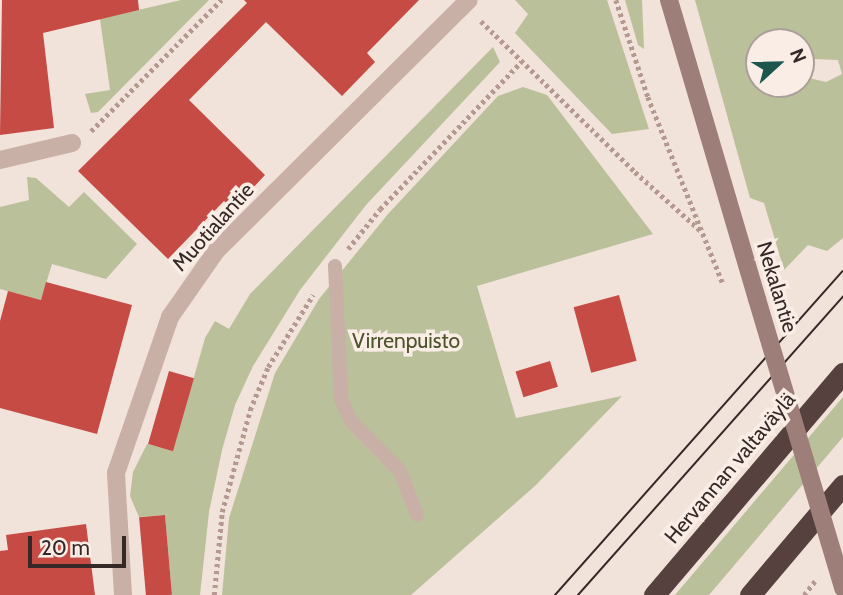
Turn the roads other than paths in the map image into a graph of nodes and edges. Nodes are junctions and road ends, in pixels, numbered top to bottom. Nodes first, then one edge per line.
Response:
1 (669, 0) edge
2 (467, 2) edge
3 (72, 143) road end
4 (0, 160) edge
5 (335, 266) dead end
6 (843, 373) edge
7 (843, 485) edge
8 (418, 515) dead end
9 (843, 587) edge
10 (123, 595) edge
11 (654, 595) edge
12 (750, 595) edge

1 - 9 main road, Nekalantie, bridge
2 - 10 street, Muotialantie
3 - 4 street
5 - 8 lane
6 - 11 highway, Hervannan valtaväylä
7 - 12 highway

